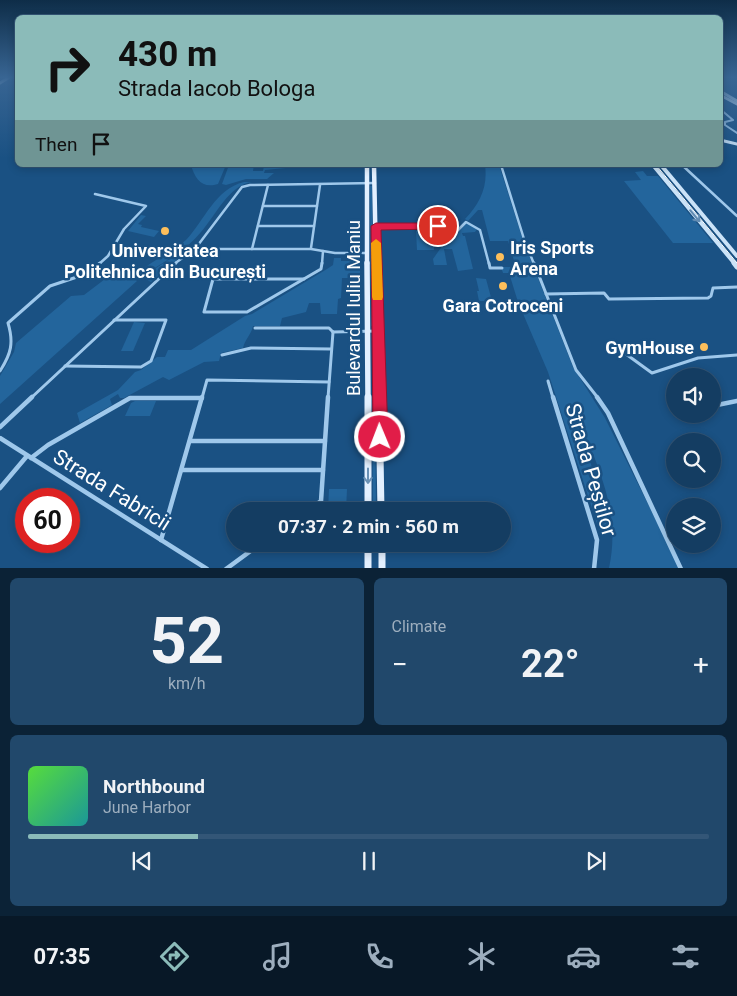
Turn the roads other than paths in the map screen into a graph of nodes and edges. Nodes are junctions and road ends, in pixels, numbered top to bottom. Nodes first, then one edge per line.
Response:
1 (723, 112) edge
2 (737, 133) edge
3 (723, 140) edge
4 (737, 143) edge
5 (367, 167) edge
6 (374, 167) edge
7 (502, 167) edge
8 (655, 167) edge
9 (663, 167) edge
10 (684, 167) edge
11 (367, 182) junction
12 (375, 182) junction
13 (268, 185) junction
14 (320, 185) junction
15 (682, 190) junction
16 (674, 191) junction
17 (95, 194) dead end
18 (263, 206) junction
19 (317, 206) junction
20 (737, 216) edge
21 (258, 226) junction
22 (314, 226) junction
23 (376, 226) junction
24 (720, 246) junction
25 (728, 246) junction
26 (195, 249) junction
27 (252, 249) junction
28 (311, 249) junction
29 (323, 251) junction
30 (368, 253) junction
31 (737, 256) edge
32 (737, 267) edge
33 (502, 268) dead end
34 (195, 275) dead end
35 (213, 279) junction
36 (304, 279) junction
37 (737, 287) edge
38 (546, 294) junction
39 (114, 320) junction
40 (255, 328) dead end
41 (378, 331) junction
42 (333, 332) junction
43 (368, 332) junction
44 (332, 349) junction
45 (619, 349) dead end
46 (222, 355) dead end
47 (737, 355) edge
48 (64, 366) junction
49 (0, 371) edge
50 (548, 381) dead end
51 (329, 382) junction
52 (202, 398) junction
53 (737, 401) edge
54 (721, 404) edge
55 (0, 427) edge
56 (0, 438) edge
57 (190, 441) junction
58 (325, 441) junction
59 (29, 457) junction
60 (182, 470) junction
61 (323, 470) junction
62 (0, 488) edge
63 (319, 502) edge
64 (368, 502) edge
65 (381, 502) edge
66 (162, 540) junction
67 (249, 552) edge
68 (368, 552) edge
69 (382, 552) edge
70 (207, 568) edge
71 (226, 568) edge
72 (368, 568) edge
73 (382, 568) edge
74 (594, 568) edge
75 (681, 568) edge

1 - 2 street
3 - 4 main road
5 - 11 main road, Bulevardul Iuliu Maniu
6 - 12 main road, Bulevardul Iuliu Maniu
7 - 38 street
8 - 16 main road
9 - 15 main road
10 - 20 street
11 - 12 street
11 - 14 street
11 - 30 main road, Bulevardul Iuliu Maniu
12 - 23 main road, Bulevardul Iuliu Maniu
13 - 14 street
13 - 18 street
13 - 26 street
14 - 19 street
15 - 16 main road
15 - 25 main road
16 -> 24 main road
17 - 49 street
18 - 19 street
18 - 21 street
19 - 22 street
21 - 22 street
21 - 27 street
22 - 28 street
23 - 33 street
23 - 41 main road, Bulevardul Iuliu Maniu
24 - 25 main road
24 - 32 main road
25 - 31 main road
26 - 27 street
26 - 39 street
27 - 28 street
28 - 29 street
29 - 30 street
29 - 36 street
30 - 43 main road, Bulevardul Iuliu Maniu
34 - 35 street
35 - 36 street
35 - 36 street
37 - 38 street
38 - 75 street
39 - 48 street
39 - 48 street
40 - 42 street
41 - 43 street
41 - 65 main road, Bulevardul Iuliu Maniu
42 - 43 street
42 - 44 street
43 -> 64 main road, Bulevardul Iuliu Maniu
44 - 46 street
44 - 51 street
45 - 47 street
48 - 55 street
50 - 74 street, Strada Peștilor
51 - 52 street
51 - 58 street
52 - 57 street
52 - 59 street
53 - 54 street
56 - 59 street, Strada Fabricii
57 - 58 street
57 - 60 street
58 - 61 street
59 - 62 street
59 - 66 street, Strada Fabricii
60 - 61 street
60 - 66 street
61 - 63 street
66 - 70 street, Strada Fabricii
67 - 71 street
68 - 72 main road
69 - 73 main road

